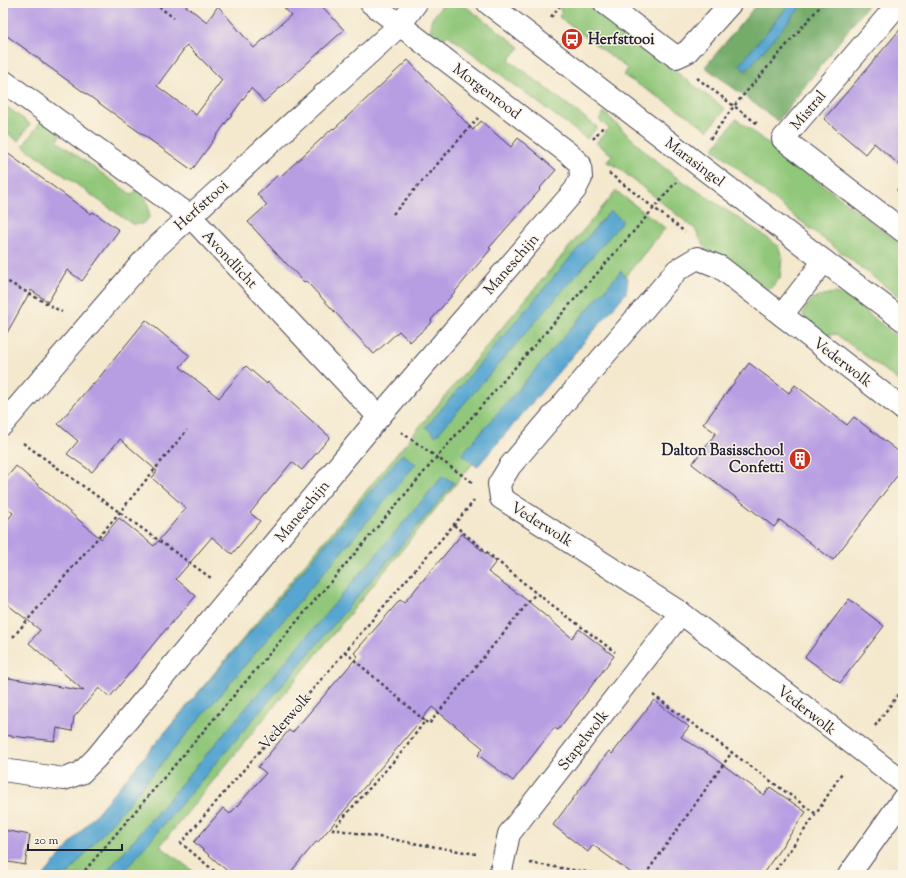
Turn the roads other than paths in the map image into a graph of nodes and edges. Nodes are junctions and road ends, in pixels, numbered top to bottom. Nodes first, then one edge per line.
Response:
1 (371, 3) edge
2 (416, 3) edge
3 (488, 3) edge
4 (605, 3) edge
5 (731, 3) edge
6 (899, 3) edge
7 (400, 25) junction
8 (3, 80) edge
9 (578, 181) joint
10 (190, 216) junction
11 (903, 231) edge
12 (824, 261) junction
13 (782, 315) junction
14 (903, 320) edge
15 (903, 409) edge
16 (379, 417) junction
17 (3, 424) edge
18 (682, 613) junction
19 (3, 770) edge
20 (903, 782) edge
21 (903, 800) edge
22 (502, 867) edge
23 (849, 875) edge

1 - 7 street, Morgenrood
2 - 7 street, Herfsttooi
3 - 12 street, Marasingel
4 - 5 street
6 - 11 street, Mistral
7 - 9 street, Morgenrood
7 - 10 street, Herfsttooi
8 - 10 street, Avondlicht
9 - 16 street, Maneschijn
10 - 16 street, Avondlicht
10 - 17 street, Herfsttooi
12 - 13 street
12 - 14 street, Marasingel
13 - 15 street, Vederwolk
13 - 18 street, Vederwolk
16 - 19 street, Maneschijn
18 - 20 street, Vederwolk
18 - 22 street, Stapelwolk
21 - 23 street

